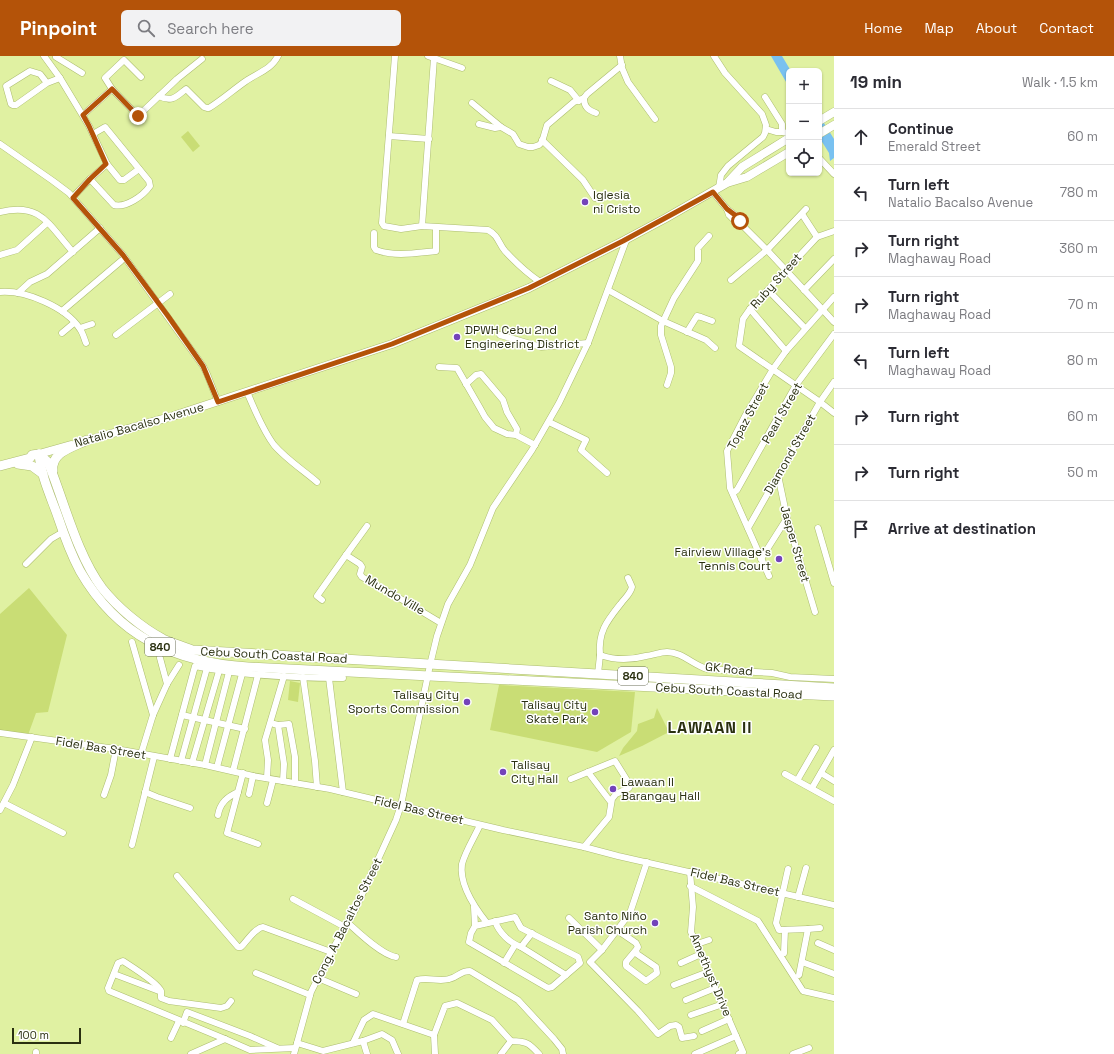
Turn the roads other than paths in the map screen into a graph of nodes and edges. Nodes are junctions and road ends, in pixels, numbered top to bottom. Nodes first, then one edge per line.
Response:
1 (44, 56) edge
2 (395, 56) edge
3 (620, 56) edge
4 (714, 56) edge
5 (275, 57) edge
6 (431, 57) edge
7 (202, 59) dead end
8 (55, 61) edge
9 (622, 65) junction
10 (462, 68) dead end
11 (82, 72) dead end
12 (141, 77) dead end
13 (60, 78) junction
14 (551, 81) dead end
15 (47, 83) junction
16 (112, 89) junction
17 (159, 96) junction
18 (765, 97) dead end
19 (582, 100) junction
20 (472, 103) dead end
21 (834, 112) edge
22 (596, 113) dead end
23 (83, 115) junction
24 (655, 118) dead end
25 (822, 119) edge
26 (479, 124) dead end
27 (834, 125) edge
28 (501, 127) junction
29 (766, 129) junction
30 (782, 132) junction
31 (822, 132) edge
32 (786, 133) edge
33 (93, 134) junction
34 (389, 136) junction
35 (428, 139) junction
36 (542, 140) junction
37 (786, 140) edge
38 (0, 144) edge
39 (786, 154) edge
40 (822, 161) edge
41 (106, 164) junction
42 (139, 169) junction
43 (834, 174) edge
44 (90, 179) junction
45 (727, 183) junction
46 (716, 190) junction
47 (73, 198) junction
48 (595, 198) dead end
49 (0, 212) edge
50 (47, 223) junction
51 (422, 226) junction
52 (100, 228) junction
53 (436, 228) junction
54 (834, 231) edge
55 (374, 233) dead end
56 (709, 236) dead end
57 (817, 236) junction
58 (627, 238) junction
59 (767, 250) junction
60 (73, 252) junction
61 (0, 255) edge
62 (834, 259) edge
63 (121, 261) dead end
64 (785, 270) junction
65 (732, 280) dead end
66 (540, 282) junction
67 (608, 290) junction
68 (768, 290) junction
69 (804, 290) junction
70 (0, 292) edge
71 (18, 293) junction
72 (170, 294) dead end
73 (834, 297) edge
74 (158, 303) junction
75 (750, 309) junction
76 (823, 310) junction
77 (62, 311) junction
78 (663, 321) junction
79 (712, 322) dead end
80 (834, 322) edge
81 (74, 323) junction
82 (92, 324) dead end
83 (80, 328) junction
84 (805, 328) junction
85 (687, 332) junction
86 (62, 333) dead end
87 (834, 334) edge
88 (116, 335) dead end
89 (500, 335) dead end
90 (86, 343) dead end
91 (588, 343) junction
92 (715, 348) dead end
93 (786, 351) junction
94 (439, 367) dead end
95 (773, 369) junction
96 (834, 382) edge
97 (466, 384) junction
98 (667, 385) dead end
99 (796, 385) junction
100 (247, 392) junction
101 (218, 402) junction
102 (820, 402) junction
103 (834, 413) edge
104 (549, 422) junction
105 (516, 435) junction
106 (87, 440) junction
107 (536, 445) junction
108 (36, 455) junction
109 (0, 461) edge
110 (11, 463) junction
111 (0, 466) edge
112 (606, 473) dead end
113 (43, 474) junction
114 (778, 475) junction
115 (54, 478) junction
116 (317, 482) dead end
117 (733, 493) junction
118 (787, 518) junction
119 (367, 526) dead end
120 (748, 528) junction
121 (818, 528) dead end
122 (63, 532) junction
123 (346, 555) junction
124 (761, 559) junction
125 (26, 564) dead end
126 (769, 576) dead end
127 (628, 578) dead end
128 (834, 583) edge
129 (322, 600) dead end
130 (815, 612) dead end
131 (441, 623) junction
132 (132, 642) dead end
133 (600, 656) junction
134 (160, 658) dead end
135 (430, 664) junction
136 (178, 665) dead end
137 (207, 668) junction
138 (219, 671) junction
139 (246, 671) junction
140 (229, 672) junction
141 (598, 674) junction
142 (258, 675) junction
143 (428, 675) junction
144 (284, 676) junction
145 (303, 677) junction
146 (329, 678) junction
147 (343, 678) dead end
148 (834, 680) edge
149 (167, 684) junction
150 (834, 688) edge
151 (788, 690) junction
152 (834, 696) edge
153 (153, 715) junction
154 (182, 715) junction
155 (193, 718) junction
156 (205, 720) junction
157 (216, 722) junction
158 (270, 722) junction
159 (228, 725) junction
160 (278, 725) junction
161 (244, 729) junction
162 (0, 733) edge
163 (32, 737) junction
164 (816, 748) dead end
165 (116, 749) junction
166 (834, 750) edge
167 (142, 754) junction
168 (154, 757) junction
169 (170, 759) junction
170 (832, 760) edge
171 (181, 761) junction
172 (192, 763) junction
173 (205, 765) junction
174 (216, 767) junction
175 (233, 771) junction
176 (588, 772) junction
177 (243, 773) junction
178 (821, 773) junction
179 (785, 774) dead end
180 (253, 776) junction
181 (270, 779) junction
182 (571, 779) dead end
183 (798, 779) junction
184 (284, 781) junction
185 (834, 781) edge
186 (295, 783) junction
187 (316, 787) junction
188 (812, 788) junction
189 (145, 792) junction
190 (238, 792) junction
191 (343, 792) junction
192 (249, 794) dead end
193 (104, 795) dead end
194 (610, 801) junction
195 (834, 801) edge
196 (4, 803) junction
197 (268, 803) dead end
198 (401, 805) junction
199 (190, 808) dead end
200 (0, 810) edge
201 (218, 815) dead end
202 (480, 825) junction
203 (63, 834) dead end
204 (258, 844) dead end
205 (132, 846) dead end
206 (584, 847) junction
207 (647, 862) junction
208 (806, 868) dead end
209 (788, 869) dead end
210 (690, 872) junction
211 (177, 876) dead end
212 (690, 886) junction
213 (784, 894) junction
214 (798, 897) junction
215 (293, 899) dead end
216 (834, 905) edge
217 (474, 907) junction
218 (569, 918) dead end
219 (495, 921) junction
220 (487, 923) junction
221 (347, 925) junction
222 (475, 926) junction
223 (820, 928) dead end
224 (808, 929) junction
225 (617, 930) junction
226 (785, 930) junction
227 (532, 933) junction
228 (709, 940) dead end
229 (818, 943) dead end
230 (697, 944) junction
231 (518, 946) junction
232 (602, 950) junction
233 (636, 950) junction
234 (834, 950) edge
235 (331, 952) junction
236 (701, 954) junction
237 (784, 954) dead end
238 (396, 958) dead end
239 (802, 962) junction
240 (504, 963) junction
241 (681, 963) dead end
242 (708, 972) junction
243 (256, 973) dead end
244 (114, 974) junction
245 (834, 974) edge
246 (566, 975) junction
247 (799, 975) dead end
248 (318, 978) junction
249 (674, 985) dead end
250 (715, 988) junction
251 (356, 994) dead end
252 (161, 995) junction
253 (310, 995) junction
254 (834, 998) edge
255 (686, 1000) dead end
256 (231, 1001) dead end
257 (190, 1004) junction
258 (723, 1004) junction
259 (156, 1010) junction
260 (187, 1012) junction
261 (691, 1015) dead end
262 (729, 1019) junction
263 (181, 1022) junction
264 (403, 1024) junction
265 (702, 1031) dead end
266 (434, 1036) junction
267 (694, 1036) dead end
268 (736, 1036) junction
269 (171, 1038) dead end
270 (225, 1039) junction
271 (363, 1041) junction
272 (511, 1041) junction
273 (353, 1043) junction
274 (279, 1048) junction
275 (295, 1048) edge
276 (809, 1048) dead end
277 (250, 1050) junction
278 (741, 1053) edge
279 (191, 1054) edge
280 (243, 1054) edge
281 (367, 1054) edge
282 (398, 1054) edge
283 (435, 1054) edge
284 (501, 1054) edge
285 (540, 1054) edge
286 (562, 1054) edge
287 (695, 1054) edge
288 (793, 1054) edge

1 - 8 street
2 - 34 street
3 - 9 street
4 - 29 street
5 - 17 street
6 - 10 street
6 - 35 street
7 - 17 street
8 - 11 street
8 - 13 street
9 - 19 street
9 - 24 street
12 - 16 street
13 - 15 street
13 - 23 street
14 - 19 street
15 - 15 street
16 - 17 street
16 - 23 street
18 - 30 street
19 - 22 street
19 - 36 street
20 - 28 street
21 - 25 main road
23 - 33 street
26 - 28 street
27 - 31 main road
28 - 36 street
29 - 30 street
29 - 46 street
30 - 32 street
33 - 41 street
33 - 42 street
34 - 35 street
34 - 51 street
35 - 51 street
36 - 48 street
37 - 45 main road, Natalio Bacalso Avenue
38 - 47 street
39 - 45 main road, Natalio Bacalso Avenue
40 - 43 street
41 - 42 street
41 - 44 street
42 - 44 street
44 - 47 street
45 - 46 main road, Natalio Bacalso Avenue
46 - 58 main road, Natalio Bacalso Avenue
46 - 59 street
47 - 52 street
49 - 50 street
50 - 60 street
50 - 61 street
51 - 53 street
52 - 60 street
52 - 74 street
53 - 55 street
53 - 66 street
54 - 57 street
56 - 78 street
57 - 59 street
57 - 64 street, Ruby Street
58 - 66 main road, Natalio Bacalso Avenue
58 - 67 street, Cong. A. Bacaltos Street
59 - 64 street
59 - 65 street
60 - 71 street
62 - 69 street
63 - 77 street
64 - 68 street, Ruby Street
64 - 69 street
66 - 100 main road, Natalio Bacalso Avenue
67 - 78 street
67 - 91 street, Cong. A. Bacaltos Street
68 - 75 street, Ruby Street
68 - 84 street
69 - 76 street
70 - 71 street
71 - 77 street
72 - 74 street
73 - 76 street, Topaz Street
74 - 88 street
74 - 101 street
75 - 93 street
75 - 95 street, Ruby Street
76 - 80 street
76 - 84 street, Topaz Street
77 - 81 street
78 - 85 street
78 - 98 street
79 - 85 street
81 - 83 street
81 - 86 street
82 - 83 street
83 - 90 street
84 - 93 street, Topaz Street
85 - 92 street
87 - 99 street, Pearl Street
89 - 91 street
91 - 104 street, Cong. A. Bacaltos Street
93 - 95 street, Topaz Street
94 - 97 street
95 - 99 street
95 - 117 street, Topaz Street
96 - 102 street, Diamond Street
97 - 105 street
97 - 105 street
99 - 102 street
99 - 117 street, Pearl Street
100 - 101 main road, Natalio Bacalso Avenue
100 - 116 street
101 - 106 main road, Natalio Bacalso Avenue
102 - 103 street
102 - 114 street, Diamond Street
104 - 107 street, Cong. A. Bacaltos Street
104 - 112 street
105 - 107 street
106 - 108 main road, Natalio Bacalso Avenue
106 - 115 highway
107 - 131 street, Cong. A. Bacaltos Street
108 - 109 highway, Natalio Bacalso Avenue
108 - 110 highway, Natalio Bacalso Avenue
108 - 113 highway, Cebu South Coastal Road / 840
108 - 115 highway, Cebu South Coastal Road / 840
110 - 111 highway, Natalio Bacalso Avenue
110 - 113 highway
113 - 122 highway, Cebu South Coastal Road / 840
114 - 118 street, Jasper Street
114 - 120 street, Diamond Street
115 - 135 highway, Cebu South Coastal Road / 840
117 - 120 street, Topaz Street
118 - 124 street
118 - 130 street, Jasper Street
119 - 123 street
120 - 124 street, Topaz Street
121 - 128 street
122 - 125 street
122 - 139 highway, Cebu South Coastal Road / 840
123 - 129 street
123 - 131 street, Mundo Ville
124 - 126 street, Topaz Street
127 - 133 street
131 - 135 street, Cong. A. Bacaltos Street
132 - 153 street
133 - 141 street
133 - 148 street, GK Road
134 - 149 street
135 - 141 highway, Cebu South Coastal Road / 840
135 - 143 street, Cong. A. Bacaltos Street
136 - 149 street
137 - 138 street
137 - 154 street
137 - 155 street
138 - 140 street
138 - 156 street
139 - 140 street
139 - 142 street
139 - 143 highway, Cebu South Coastal Road / 840
139 - 159 street
140 - 157 street
141 - 151 highway, Cebu South Coastal Road / 840
142 - 144 street
142 - 161 street
143 - 151 highway, Cebu South Coastal Road / 840
143 - 198 street, Cong. A. Bacaltos Street
144 - 145 street
144 - 158 street
145 - 146 street
145 - 187 street
146 - 147 street
146 - 191 street
149 - 153 street
150 - 151 highway, Cebu South Coastal Road / 840
151 - 152 highway, Cebu South Coastal Road / 840
153 - 167 street
154 - 155 street
154 - 169 street
155 - 156 street
155 - 171 street
156 - 157 street
156 - 172 street
157 - 159 street
157 - 173 street
158 - 160 street
158 - 181 street
159 - 161 street
159 - 174 street
160 - 184 street
160 - 186 street
161 - 175 street
162 - 163 street, Fidel Bas Street
163 - 165 street, Fidel Bas Street
163 - 196 street
164 - 183 street
165 - 167 street, Fidel Bas Street
165 - 193 street
166 - 170 street
167 - 168 street, Fidel Bas Street
168 - 169 street, Fidel Bas Street
168 - 189 street
169 - 171 street, Fidel Bas Street
170 - 178 street
171 - 172 street, Fidel Bas Street
172 - 173 street, Fidel Bas Street
173 - 174 street, Fidel Bas Street
174 - 175 street, Fidel Bas Street
175 - 177 street, Fidel Bas Street
176 - 182 street
176 - 194 street
176 - 194 street
177 - 180 street, Fidel Bas Street
177 - 190 street
178 - 185 street
178 - 188 street
179 - 183 street
180 - 181 street, Fidel Bas Street
180 - 192 street
181 - 184 street, Fidel Bas Street
181 - 197 street
183 - 188 street
184 - 186 street, Fidel Bas Street
186 - 187 street, Fidel Bas Street
187 - 191 street, Fidel Bas Street
188 - 195 street
189 - 199 street
189 - 205 street
190 - 201 street
190 - 204 street
191 - 198 street, Fidel Bas Street
194 - 206 street
196 - 200 street
196 - 203 street
198 - 202 street, Fidel Bas Street
198 - 221 street, Cong. A. Bacaltos Street
202 - 206 street, Fidel Bas Street
202 - 217 street
206 - 207 street, Fidel Bas Street
207 - 210 street, Fidel Bas Street
207 - 225 street
208 - 214 street
209 - 213 street
210 - 212 street, Amethyst Drive
210 - 213 street, Fidel Bas Street
211 - 235 street
212 - 230 street, Amethyst Drive
212 - 254 street
213 - 214 street, Fidel Bas Street
213 - 226 street
214 - 216 street, Fidel Bas Street
215 - 221 street
217 - 220 street
217 - 222 street
218 - 232 street
219 - 220 street
219 - 227 street
219 - 231 street
220 - 222 street
221 - 235 street, Cong. A. Bacaltos Street
221 - 238 street
222 - 240 street
223 - 224 street
224 - 226 street
224 - 239 street
225 - 232 street
225 - 233 street
226 - 237 street
227 - 231 street
227 - 246 street
228 - 230 street
229 - 234 street
230 - 236 street, Amethyst Drive
231 - 240 street
231 - 246 street
232 - 267 street
233 - 233 street
235 - 248 street, Cong. A. Bacaltos Street
236 - 241 street
236 - 242 street, Amethyst Drive
239 - 245 street
239 - 247 street
240 - 246 street
242 - 249 street
242 - 250 street, Amethyst Drive
243 - 253 street
244 - 252 street
244 - 252 street
244 - 259 street
248 - 251 street
248 - 253 street, Cong. A. Bacaltos Street
250 - 255 street
250 - 258 street, Amethyst Drive
252 - 257 street
252 - 259 street
253 - 275 street, Cong. A. Bacaltos Street
256 - 257 street
257 - 260 street
258 - 261 street
258 - 262 street, Amethyst Drive
259 - 263 street
260 - 263 street
260 - 274 street
262 - 265 street
262 - 268 street, Amethyst Drive
263 - 269 street
263 - 270 street
264 - 266 street
264 - 273 street
264 - 286 street
266 - 272 street
266 - 283 street
268 - 278 street, Amethyst Drive
268 - 287 street
270 - 277 street
270 - 279 street
271 - 273 street
271 - 281 street
271 - 282 street
272 - 284 street
272 - 285 street
273 - 275 street
274 - 275 street
274 - 277 street
276 - 288 street
277 - 280 street

